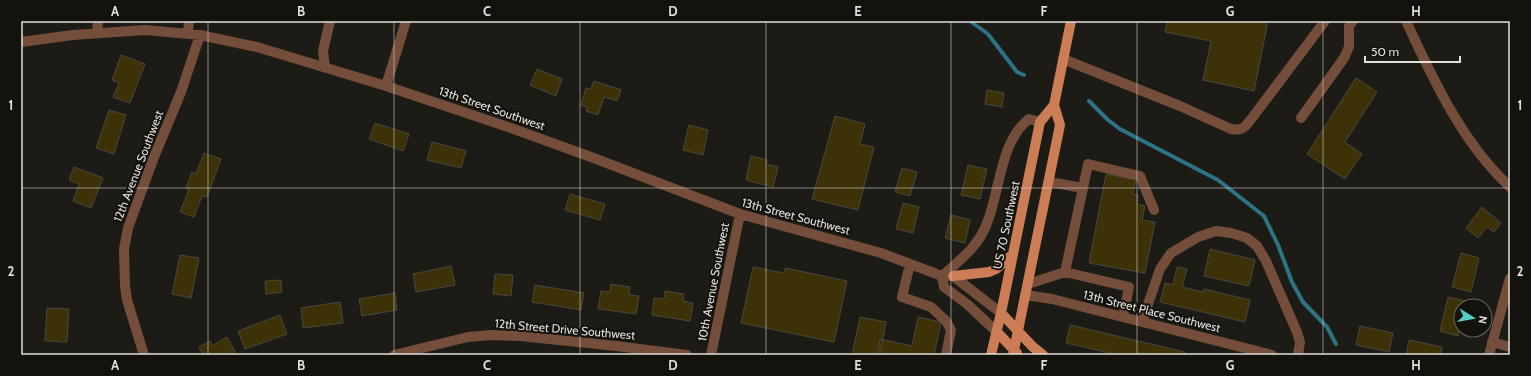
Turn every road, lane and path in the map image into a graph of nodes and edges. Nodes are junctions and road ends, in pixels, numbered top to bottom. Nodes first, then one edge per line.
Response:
1 (98, 21) edge
2 (189, 21) edge
3 (330, 21) edge
4 (406, 21) edge
5 (1071, 21) edge
6 (1325, 21) edge
7 (1353, 21) edge
8 (1406, 21) edge
9 (97, 32) junction
10 (188, 33) junction
11 (200, 35) junction
12 (21, 42) edge
13 (1063, 59) junction
14 (325, 67) junction
15 (386, 86) junction
16 (1054, 105) junction
17 (1301, 118) dead end
18 (1040, 122) junction
19 (1049, 182) junction
20 (1510, 187) edge
21 (1083, 188) junction
22 (1154, 210) dead end
23 (740, 214) junction
24 (1013, 254) junction
25 (910, 264) junction
26 (1065, 272) junction
27 (942, 276) junction
28 (953, 276) junction
29 (1510, 278) edge
30 (1028, 284) junction
31 (1026, 295) junction
32 (1001, 313) junction
33 (1123, 317) junction
34 (1142, 322) junction
35 (1019, 331) junction
36 (997, 332) junction
37 (1492, 342) junction
38 (1510, 347) edge
39 (1247, 352) edge
40 (1015, 353) edge
41 (144, 355) edge
42 (394, 355) edge
43 (687, 355) edge
44 (711, 355) edge
45 (946, 355) edge
46 (991, 355) edge
47 (1043, 355) edge
48 (1272, 355) edge
49 (1298, 355) edge
50 (1489, 355) edge

1 - 9 street
2 - 10 street
3 - 14 street
4 - 15 street
5 - 13 main road, US 70 Southwest
6 - 13 street
7 - 17 street
8 - 20 street
9 - 10 street, 13th Street Southwest
9 - 12 street, 13th Street Southwest
10 - 11 street, 13th Street Southwest
11 - 14 street, 13th Street Southwest
11 - 41 street, 12th Avenue Southwest
13 - 16 main road, US 70 Southwest
14 - 15 street, 13th Street Southwest
15 - 23 street, 13th Street Southwest
16 - 18 main road, US 70 Southwest
16 - 19 main road, US 70 Southwest
18 - 24 main road, US 70 Southwest
18 - 27 street
19 - 21 street
19 - 30 main road, US 70 Southwest
21 - 22 street
21 - 26 street
23 - 25 street, 13th Street Southwest
23 - 44 street, 10th Avenue Southwest
24 - 28 main road
24 - 32 main road, US 70 Southwest
25 - 27 street, 13th Street Southwest
25 - 45 street
26 - 30 street
26 - 33 street
27 - 28 street, 13th Street Southwest
27 - 36 street
28 - 32 street
29 - 37 street
30 - 31 main road, US 70 Southwest
31 - 33 street, 13th Street Place Southwest
31 - 35 main road, US 70 Southwest
32 - 35 main road
32 - 36 main road, US 70 Southwest
33 - 34 street, 13th Street Place Southwest
34 - 39 street, 13th Street Place Southwest
34 - 49 street
35 - 40 main road, US 70 Southwest
35 - 47 main road
36 - 40 main road
36 - 46 main road, US 70 Southwest
37 - 38 street
37 - 50 street
39 - 48 street, 13th Street Place Southwest
42 - 43 street, 12th Street Drive Southwest

